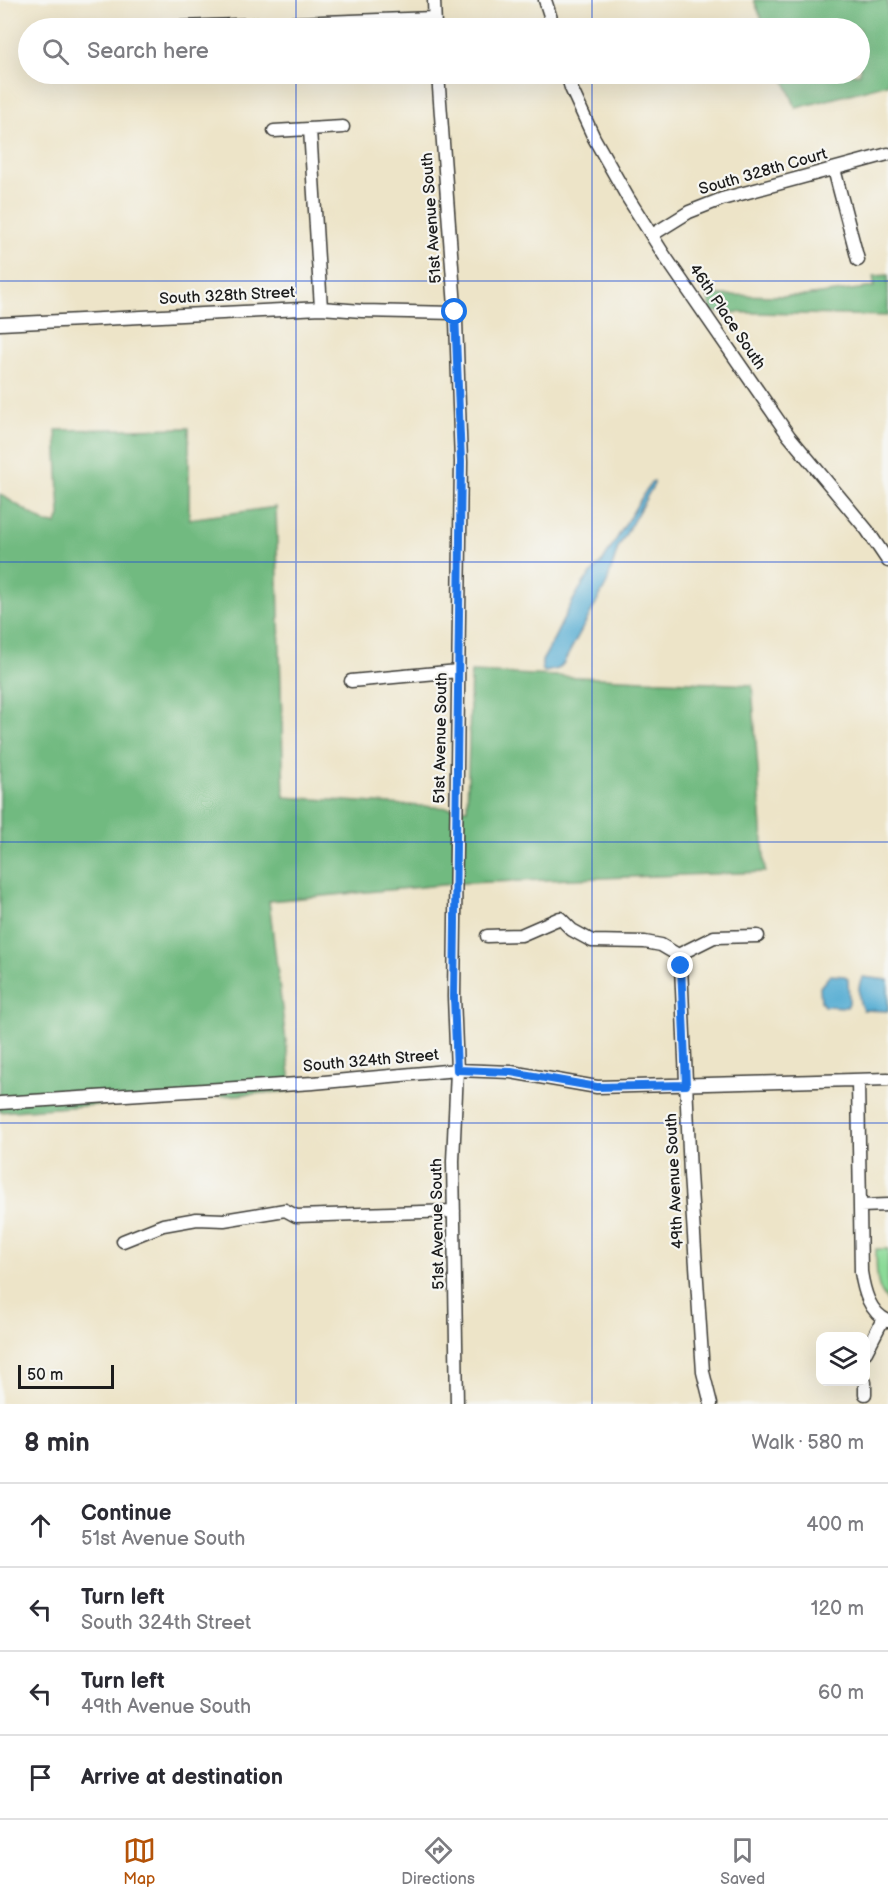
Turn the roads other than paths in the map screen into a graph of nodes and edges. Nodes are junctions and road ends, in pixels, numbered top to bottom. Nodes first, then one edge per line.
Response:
1 (434, 0) edge
2 (545, 0) edge
3 (435, 18) edge
4 (551, 18) edge
5 (439, 84) edge
6 (570, 84) edge
7 (343, 127) dead end
8 (310, 129) junction
9 (274, 131) dead end
10 (888, 154) edge
11 (834, 169) junction
12 (652, 235) junction
13 (858, 260) dead end
14 (321, 308) junction
15 (455, 312) junction
16 (0, 324) edge
17 (888, 561) edge
18 (458, 672) junction
19 (351, 681) dead end
20 (487, 936) dead end
21 (758, 936) dead end
22 (678, 955) junction
23 (457, 1070) junction
24 (888, 1079) edge
25 (858, 1081) junction
26 (686, 1085) junction
27 (0, 1103) edge
28 (888, 1204) edge
29 (860, 1206) junction
30 (454, 1211) junction
31 (123, 1241) dead end
32 (886, 1320) edge
33 (870, 1346) edge
34 (456, 1404) edge
35 (711, 1404) edge

1 - 3 street
2 - 4 street
5 - 15 street, 51st Avenue South
6 - 12 street, 46th Place South
7 - 8 street
8 - 9 street
8 - 14 street
10 - 11 street, South 328th Court
11 - 12 street, South 328th Court
11 - 13 street
12 - 17 street, 46th Place South
14 - 15 street, South 328th Street
14 - 16 street, South 328th Street
15 - 18 street, 51st Avenue South
18 - 19 street
18 - 23 street, 51st Avenue South
20 - 22 street
21 - 22 street
22 - 26 street, 49th Avenue South
23 - 26 street, South 324th Street
23 - 27 street, South 324th Street
23 - 30 street, 51st Avenue South
24 - 25 street, South 324th Street
25 - 26 street, South 324th Street
25 - 29 street
26 - 35 street, 49th Avenue South
28 - 29 street
29 - 32 street
30 - 31 street
30 - 34 street, 51st Avenue South
32 - 33 street

